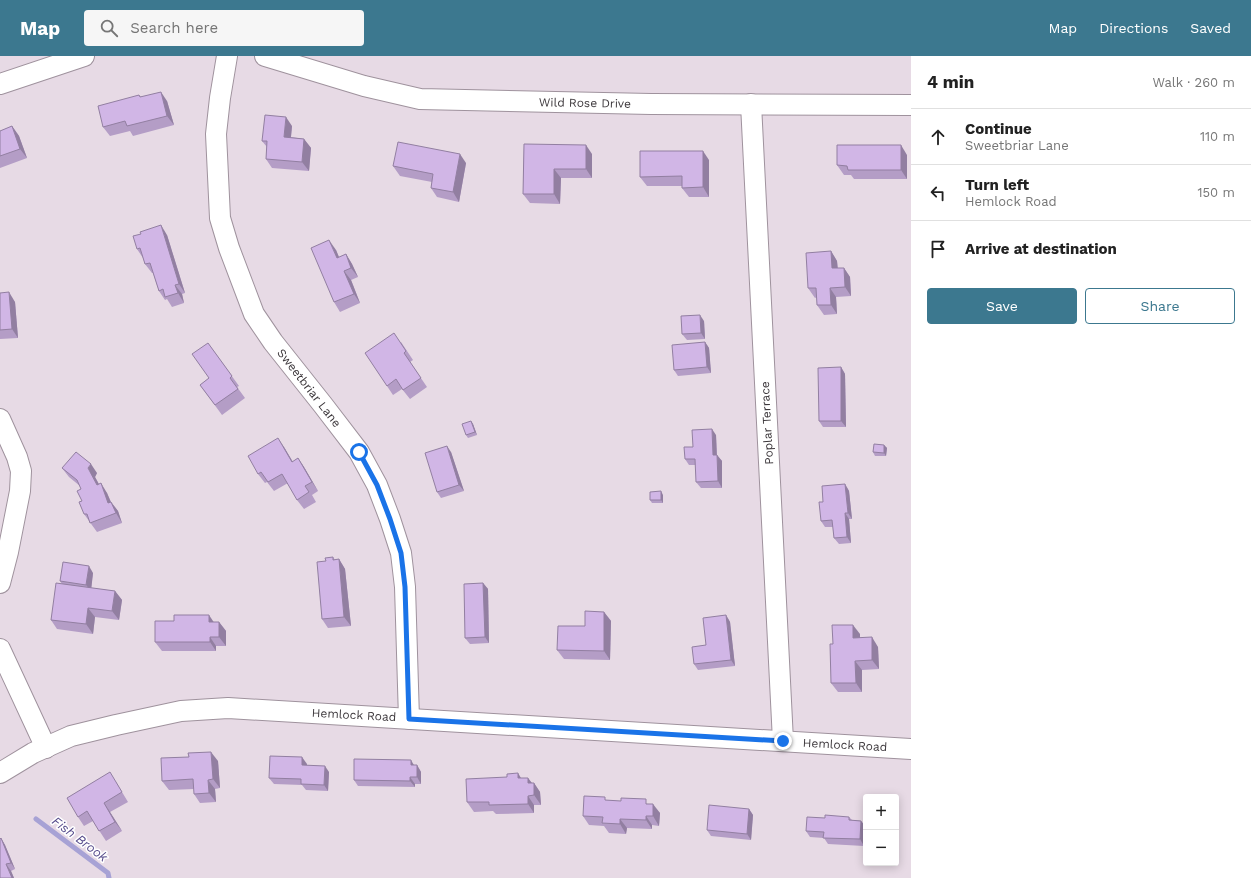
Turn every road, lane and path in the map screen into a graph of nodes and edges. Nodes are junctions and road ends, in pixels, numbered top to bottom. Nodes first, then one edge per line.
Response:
1 (84, 56) edge
2 (227, 56) edge
3 (265, 56) edge
4 (52, 61) edge
5 (0, 84) edge
6 (751, 104) junction
7 (911, 104) edge
8 (0, 419) edge
9 (0, 583) edge
10 (0, 649) edge
11 (409, 719) junction
12 (783, 741) junction
13 (46, 748) junction
14 (911, 749) edge
15 (0, 773) edge

1 - 4 street
2 - 11 street, Sweetbriar Lane
3 - 6 street, Wild Rose Drive
4 - 5 street
6 - 7 street, Wild Rose Drive
6 - 12 street, Poplar Terrace
8 - 9 street
10 - 13 street
11 - 12 street, Hemlock Road
11 - 13 street, Hemlock Road
12 - 14 street, Hemlock Road
13 - 15 street, Hemlock Road

